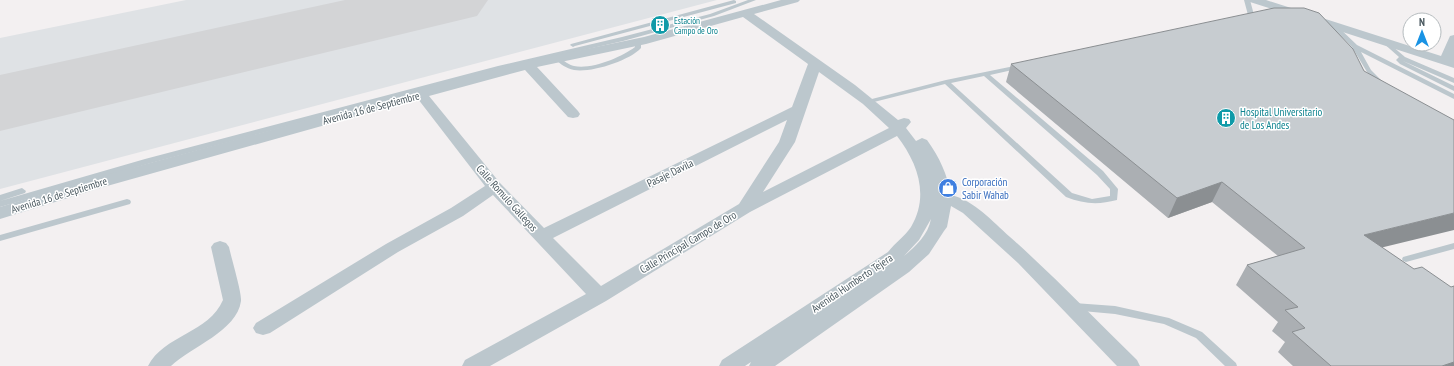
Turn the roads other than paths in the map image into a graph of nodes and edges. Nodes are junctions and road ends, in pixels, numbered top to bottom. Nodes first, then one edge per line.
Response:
1 (771, 0) edge
2 (794, 0) edge
3 (1247, 0) edge
4 (1254, 0) edge
5 (749, 6) edge
6 (1290, 12) junction
7 (1276, 15) edge
8 (1241, 24) edge
9 (1333, 26) junction
10 (1454, 39) edge
11 (1385, 42) junction
12 (1355, 46) junction
13 (1403, 58) junction
14 (815, 63) junction
15 (1450, 63) edge
16 (528, 65) junction
17 (1024, 66) edge
18 (986, 74) junction
19 (1454, 81) edge
20 (946, 82) junction
21 (1388, 87) edge
22 (1454, 89) edge
23 (421, 94) junction
24 (1454, 97) edge
25 (875, 100) junction
26 (797, 110) junction
27 (573, 114) dead end
28 (901, 125) junction
29 (494, 186) junction
30 (0, 198) edge
31 (944, 198) junction
32 (127, 202) dead end
33 (0, 204) edge
34 (744, 208) junction
35 (0, 213) edge
36 (542, 236) junction
37 (0, 238) edge
38 (220, 246) dead end
39 (1454, 246) edge
40 (1406, 259) dead end
41 (599, 296) junction
42 (1071, 307) junction
43 (263, 328) dead end
44 (158, 366) edge
45 (472, 366) edge
46 (728, 366) edge
47 (759, 366) edge
48 (1130, 366) edge
49 (1232, 366) edge

1 - 5 street, Avenida 16 de Septiembre
2 - 5 street, Avenida 16 de Septiembre
3 - 8 lane
4 - 6 street
5 - 14 street, Avenida Humberto Tejera
5 - 16 street, Avenida 16 de Septiembre
5 - 25 street, Avenida Humberto Tejera
5 - 30 lane
5 - 33 lane
6 - 7 lane
6 - 9 street
9 - 11 street
9 - 12 lane
10 - 15 street
11 - 13 lane
11 - 15 street
12 - 21 lane
12 - 24 lane
13 - 19 lane
13 - 22 lane
14 - 25 street, Avenida Humberto Tejera
14 - 26 street
16 - 23 street, Avenida 16 de Septiembre
16 - 27 street
17 - 18 lane
18 - 20 lane
18 - 20 lane
20 - 25 lane
23 - 29 street, Calle Romulo Gallegos
23 - 35 street, Avenida 16 de Septiembre
25 - 28 street, Avenida Humberto Tejera
26 - 34 street
26 - 36 street, Pasaje Davila
28 - 31 street, Avenida Humberto Tejera
28 - 34 street, Calle Principal Campo de Oro
28 - 46 street, Avenida Humberto Tejera
29 - 36 street, Calle Romulo Gallegos
29 - 43 street
31 - 42 street
31 - 47 street, Avenida Humberto Tejera
32 - 37 lane
34 - 41 street, Calle Principal Campo de Oro
36 - 41 street, Calle Romulo Gallegos
38 - 44 street
39 - 40 lane
41 - 45 street, Calle Principal Campo de Oro
42 - 48 street
42 - 49 lane

